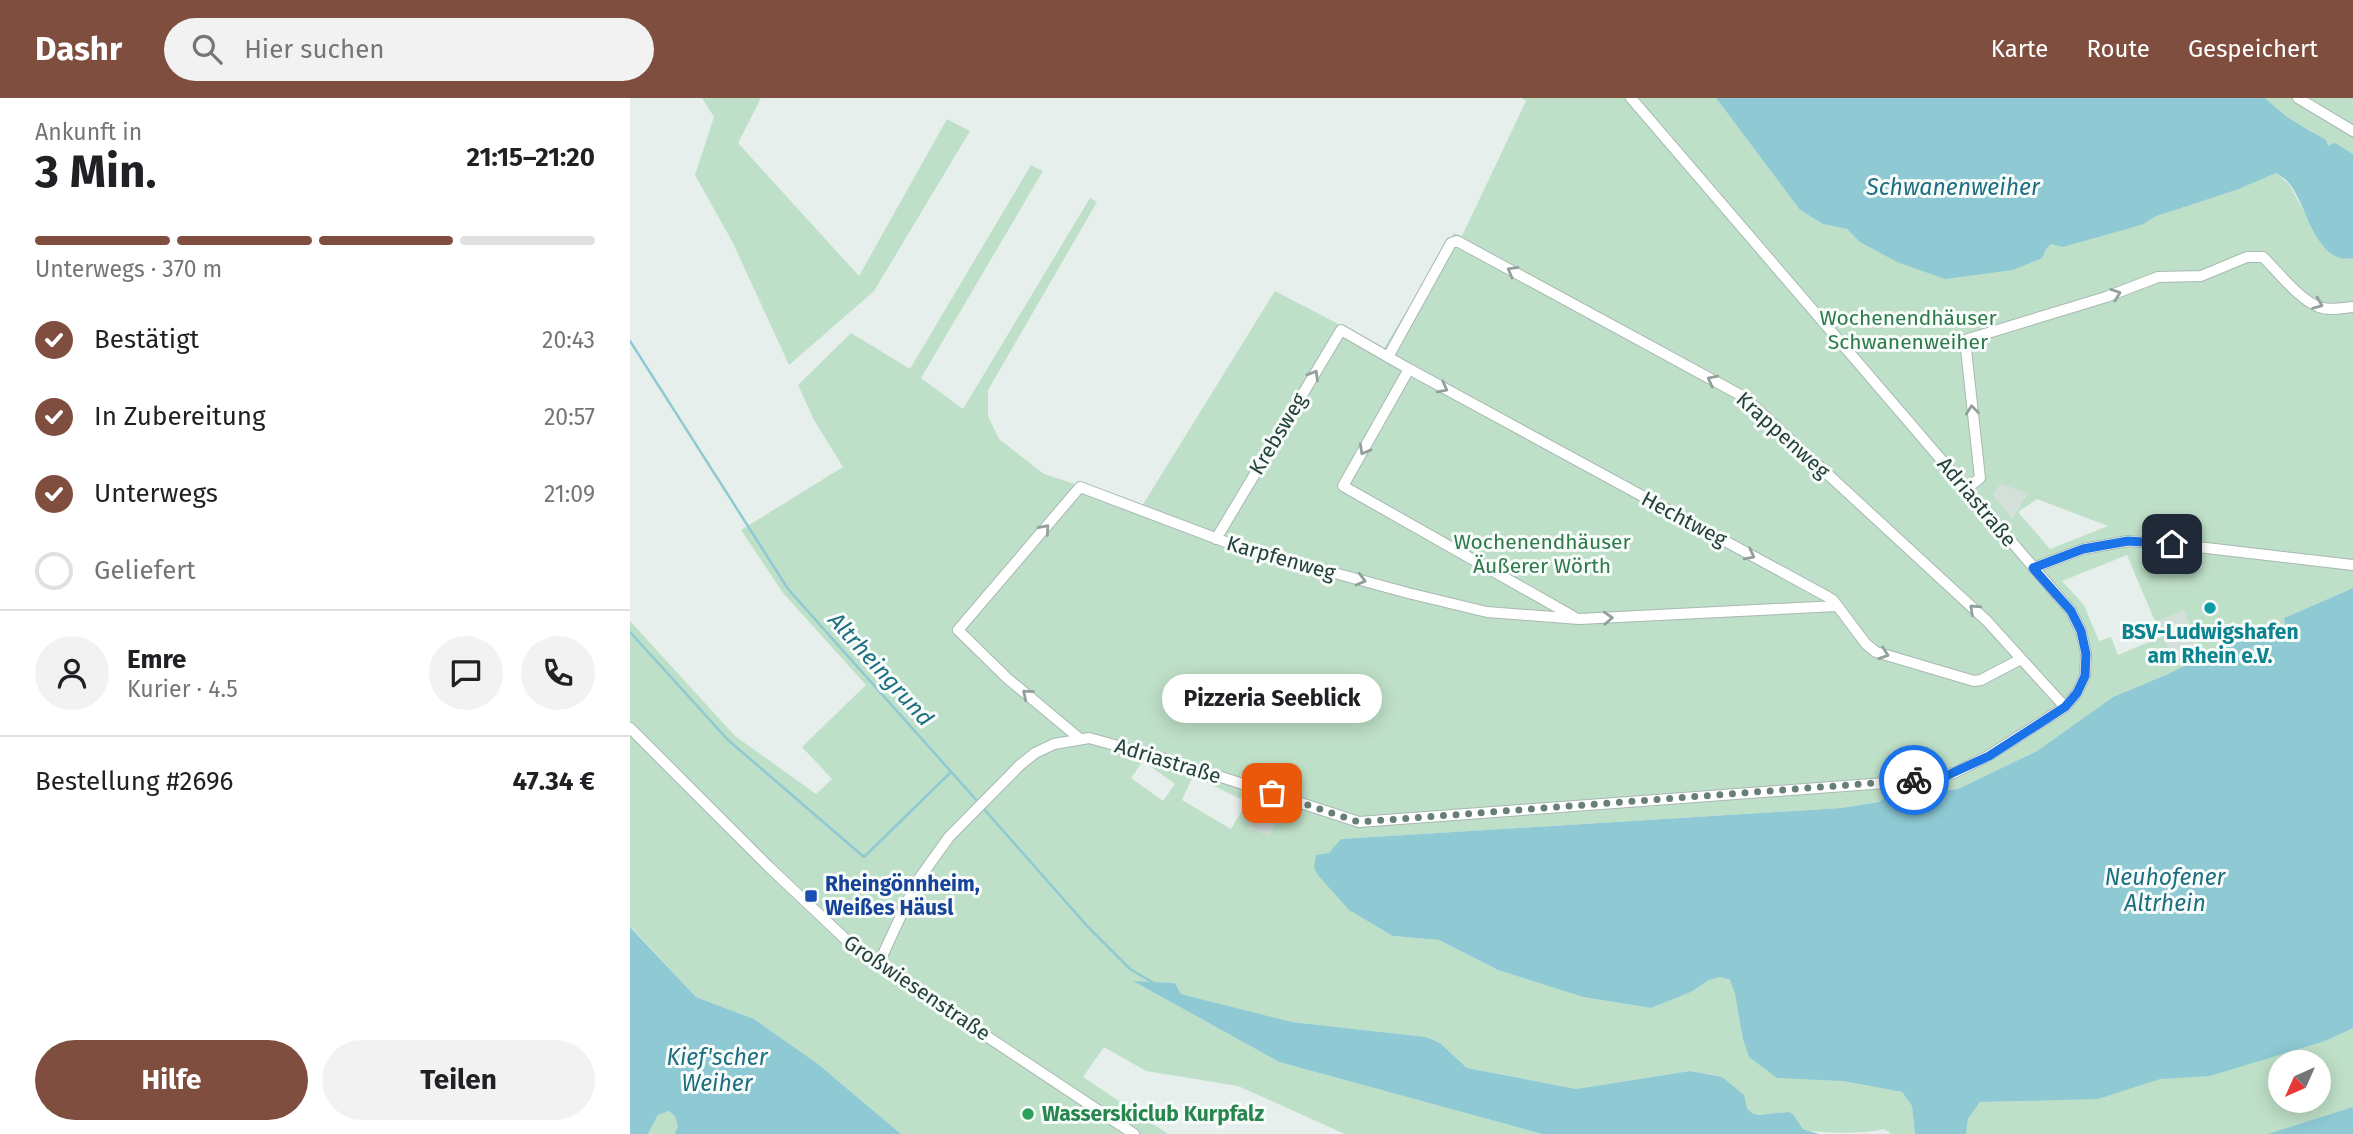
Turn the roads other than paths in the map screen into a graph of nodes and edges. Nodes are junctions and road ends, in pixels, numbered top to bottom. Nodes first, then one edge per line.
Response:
1 (1631, 98) edge
2 (2298, 98) edge
3 (2353, 131) edge
4 (2353, 307) edge
5 (1341, 330) joint
6 (1388, 357) junction
7 (1409, 369) junction
8 (1966, 489) junction
9 (1216, 539) junction
10 (2353, 565) edge
11 (2033, 568) junction
12 (1837, 606) junction
13 (1579, 619) junction
14 (2021, 659) junction
15 (2065, 707) junction
16 (630, 728) edge
17 (1079, 738) junction
18 (878, 965) junction
19 (1134, 1134) edge

1 - 8 street, Adriastraße
2 - 3 street
8 -> 4 street
5 - 6 street, Hechtweg
9 -> 5 street, Krebsweg
6 - 7 street, Hechtweg
14 -> 6 street, Krappenweg
7 -> 12 street, Hechtweg
7 -> 13 street
8 - 11 street, Adriastraße
9 -> 13 street, Karpfenweg
17 -> 9 street, Karpfenweg
10 - 11 street
11 - 15 street, Adriastraße
13 -> 12 street, Karpfenweg
12 -> 14 street, Hechtweg
14 - 15 street, Krappenweg
15 - 17 street, Adriastraße
16 - 18 street, Großwiesenstraße
17 - 18 street, Adriastraße
18 - 19 street, Großwiesenstraße

